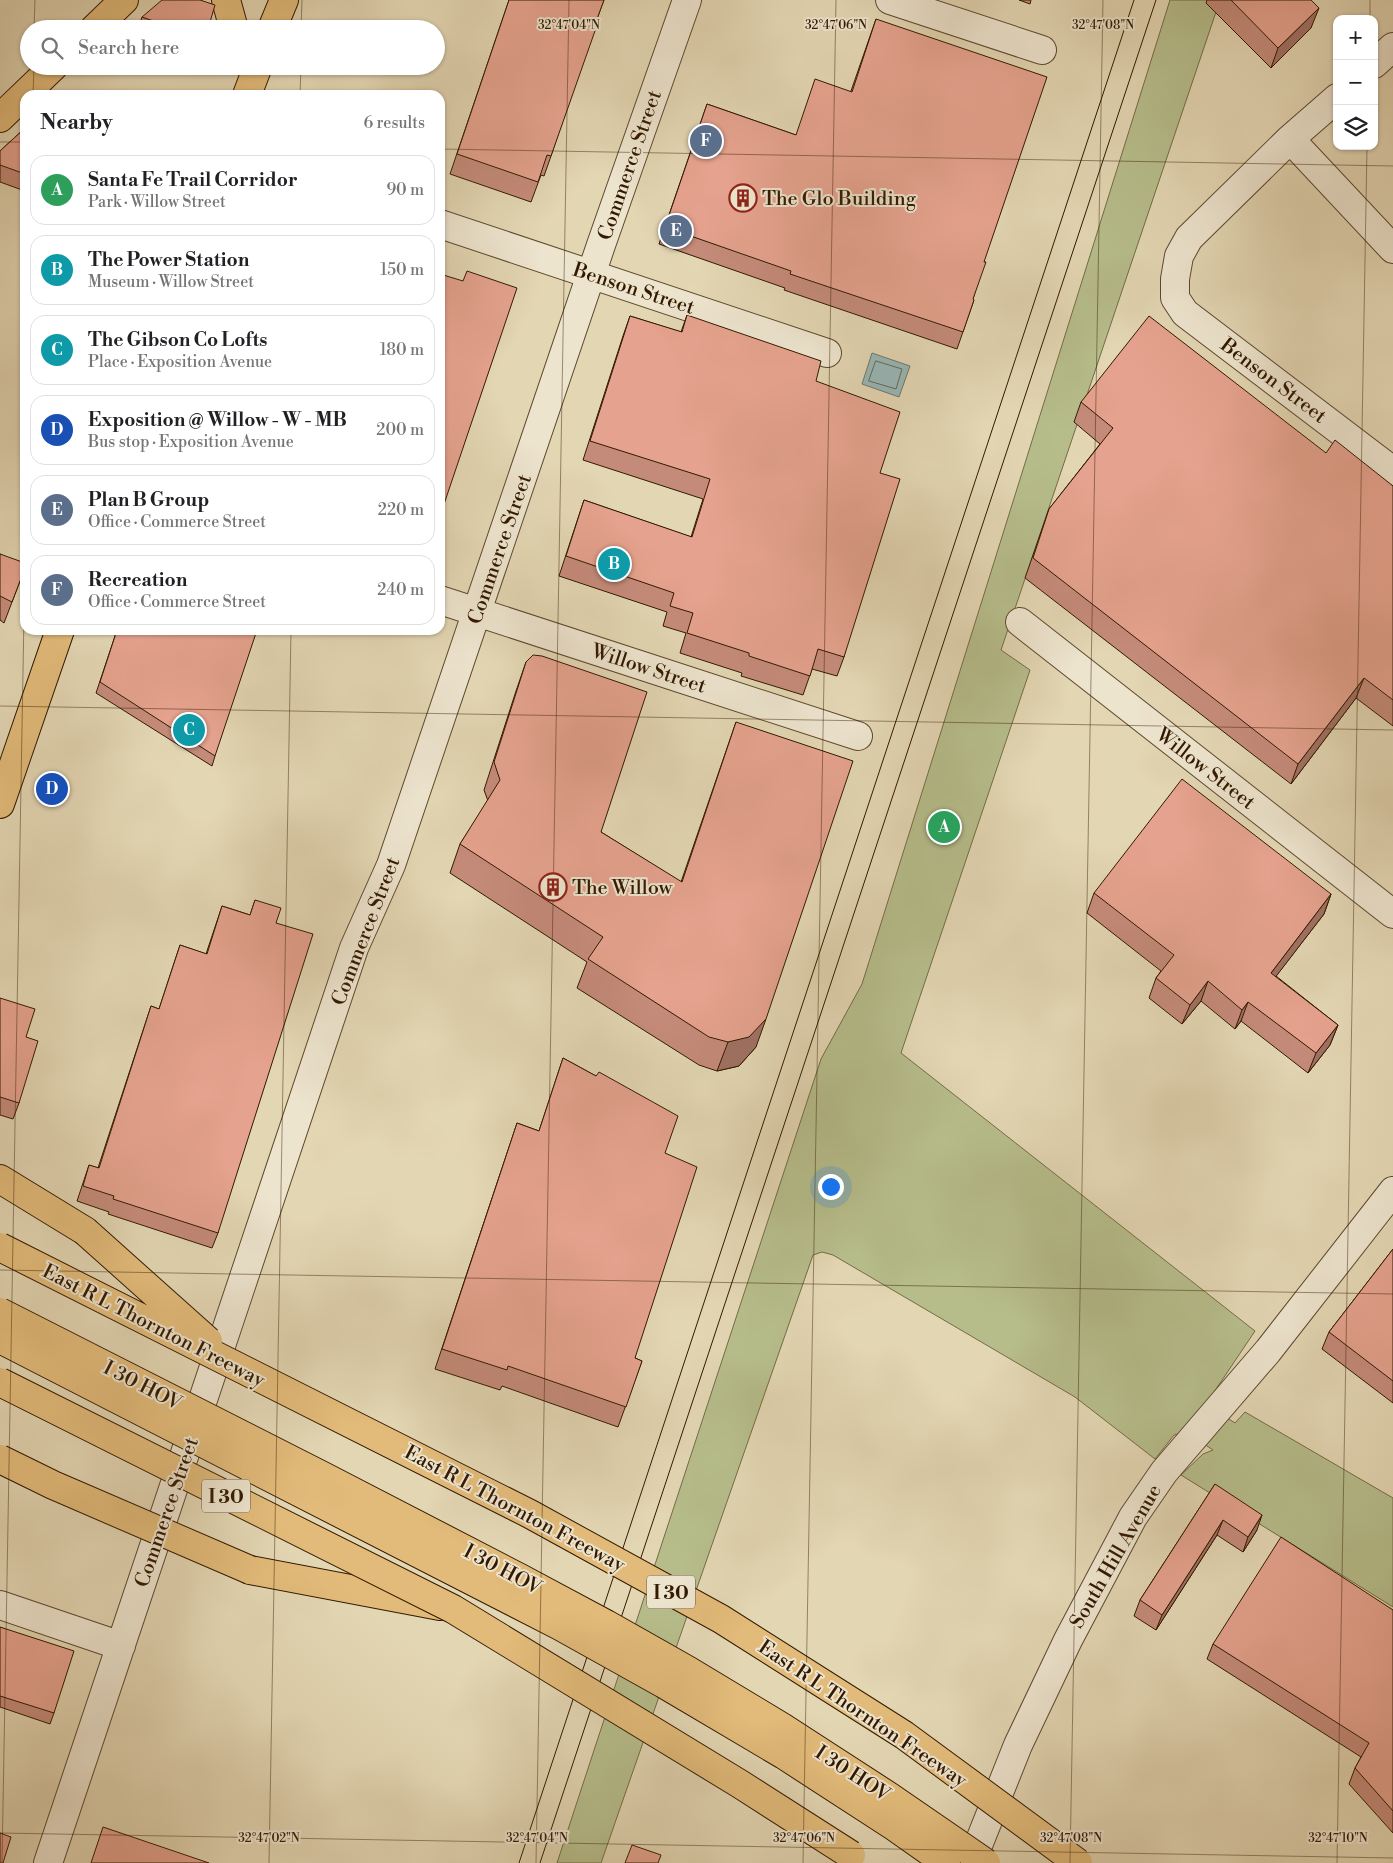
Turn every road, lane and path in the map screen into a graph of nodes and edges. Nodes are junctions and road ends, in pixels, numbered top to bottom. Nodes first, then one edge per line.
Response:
1 (124, 0) edge
2 (226, 0) edge
3 (284, 0) edge
4 (687, 0) edge
5 (890, 0) edge
6 (103, 20) edge
7 (232, 20) edge
8 (276, 20) edge
9 (1393, 48) edge
10 (1042, 50) dead end
11 (1378, 61) edge
12 (45, 75) edge
13 (237, 75) edge
14 (255, 75) edge
15 (29, 90) edge
16 (238, 90) edge
17 (249, 90) edge
18 (20, 99) edge
19 (1333, 102) edge
20 (0, 118) edge
21 (1290, 140) junction
22 (445, 226) edge
23 (1393, 249) edge
24 (592, 275) junction
25 (827, 353) dead end
26 (1393, 471) edge
27 (445, 602) edge
28 (478, 612) junction
29 (1020, 622) dead end
30 (58, 635) edge
31 (858, 736) dead end
32 (0, 804) edge
33 (1393, 914) edge
34 (0, 1179) edge
35 (1393, 1191) edge
36 (0, 1247) edge
37 (0, 1312) edge
38 (0, 1339) edge
39 (237, 1367) junction
40 (0, 1382) edge
41 (0, 1459) edge
42 (0, 1604) edge
43 (452, 1609) junction
44 (121, 1646) junction
45 (48, 1863) edge
46 (863, 1863) edge
47 (946, 1863) edge
48 (971, 1863) edge
49 (986, 1863) edge
50 (1078, 1863) edge

1 - 6 main road
2 - 7 main road
3 - 8 main road
4 - 24 street, Commerce Street
5 - 10 street
9 - 11 street
12 - 15 main road
13 - 16 main road
14 - 17 main road
18 - 20 main road
19 - 21 street, Benson Street
21 - 23 street
21 - 26 street, Benson Street
22 - 24 street, Benson Street
24 - 25 street, Benson Street
24 - 28 street, Commerce Street
27 - 28 street, Willow Street
28 - 31 street, Willow Street
28 - 44 street, Commerce Street
29 - 33 street, Willow Street
30 - 32 main road
34 - 39 main road, bridge
35 - 48 street, South Hill Avenue
36 - 39 main road, East R L Thornton Freeway / I 30, bridge
37 - 49 main road, I 30 HOV, bridge
38 - 47 main road, I 30 HOV, bridge
39 - 50 main road, East R L Thornton Freeway / I 30, bridge
40 - 43 main road, I 30, bridge
41 - 43 main road, bridge
42 - 44 street
43 - 46 main road, I 30, bridge
44 - 45 street, Commerce Street

